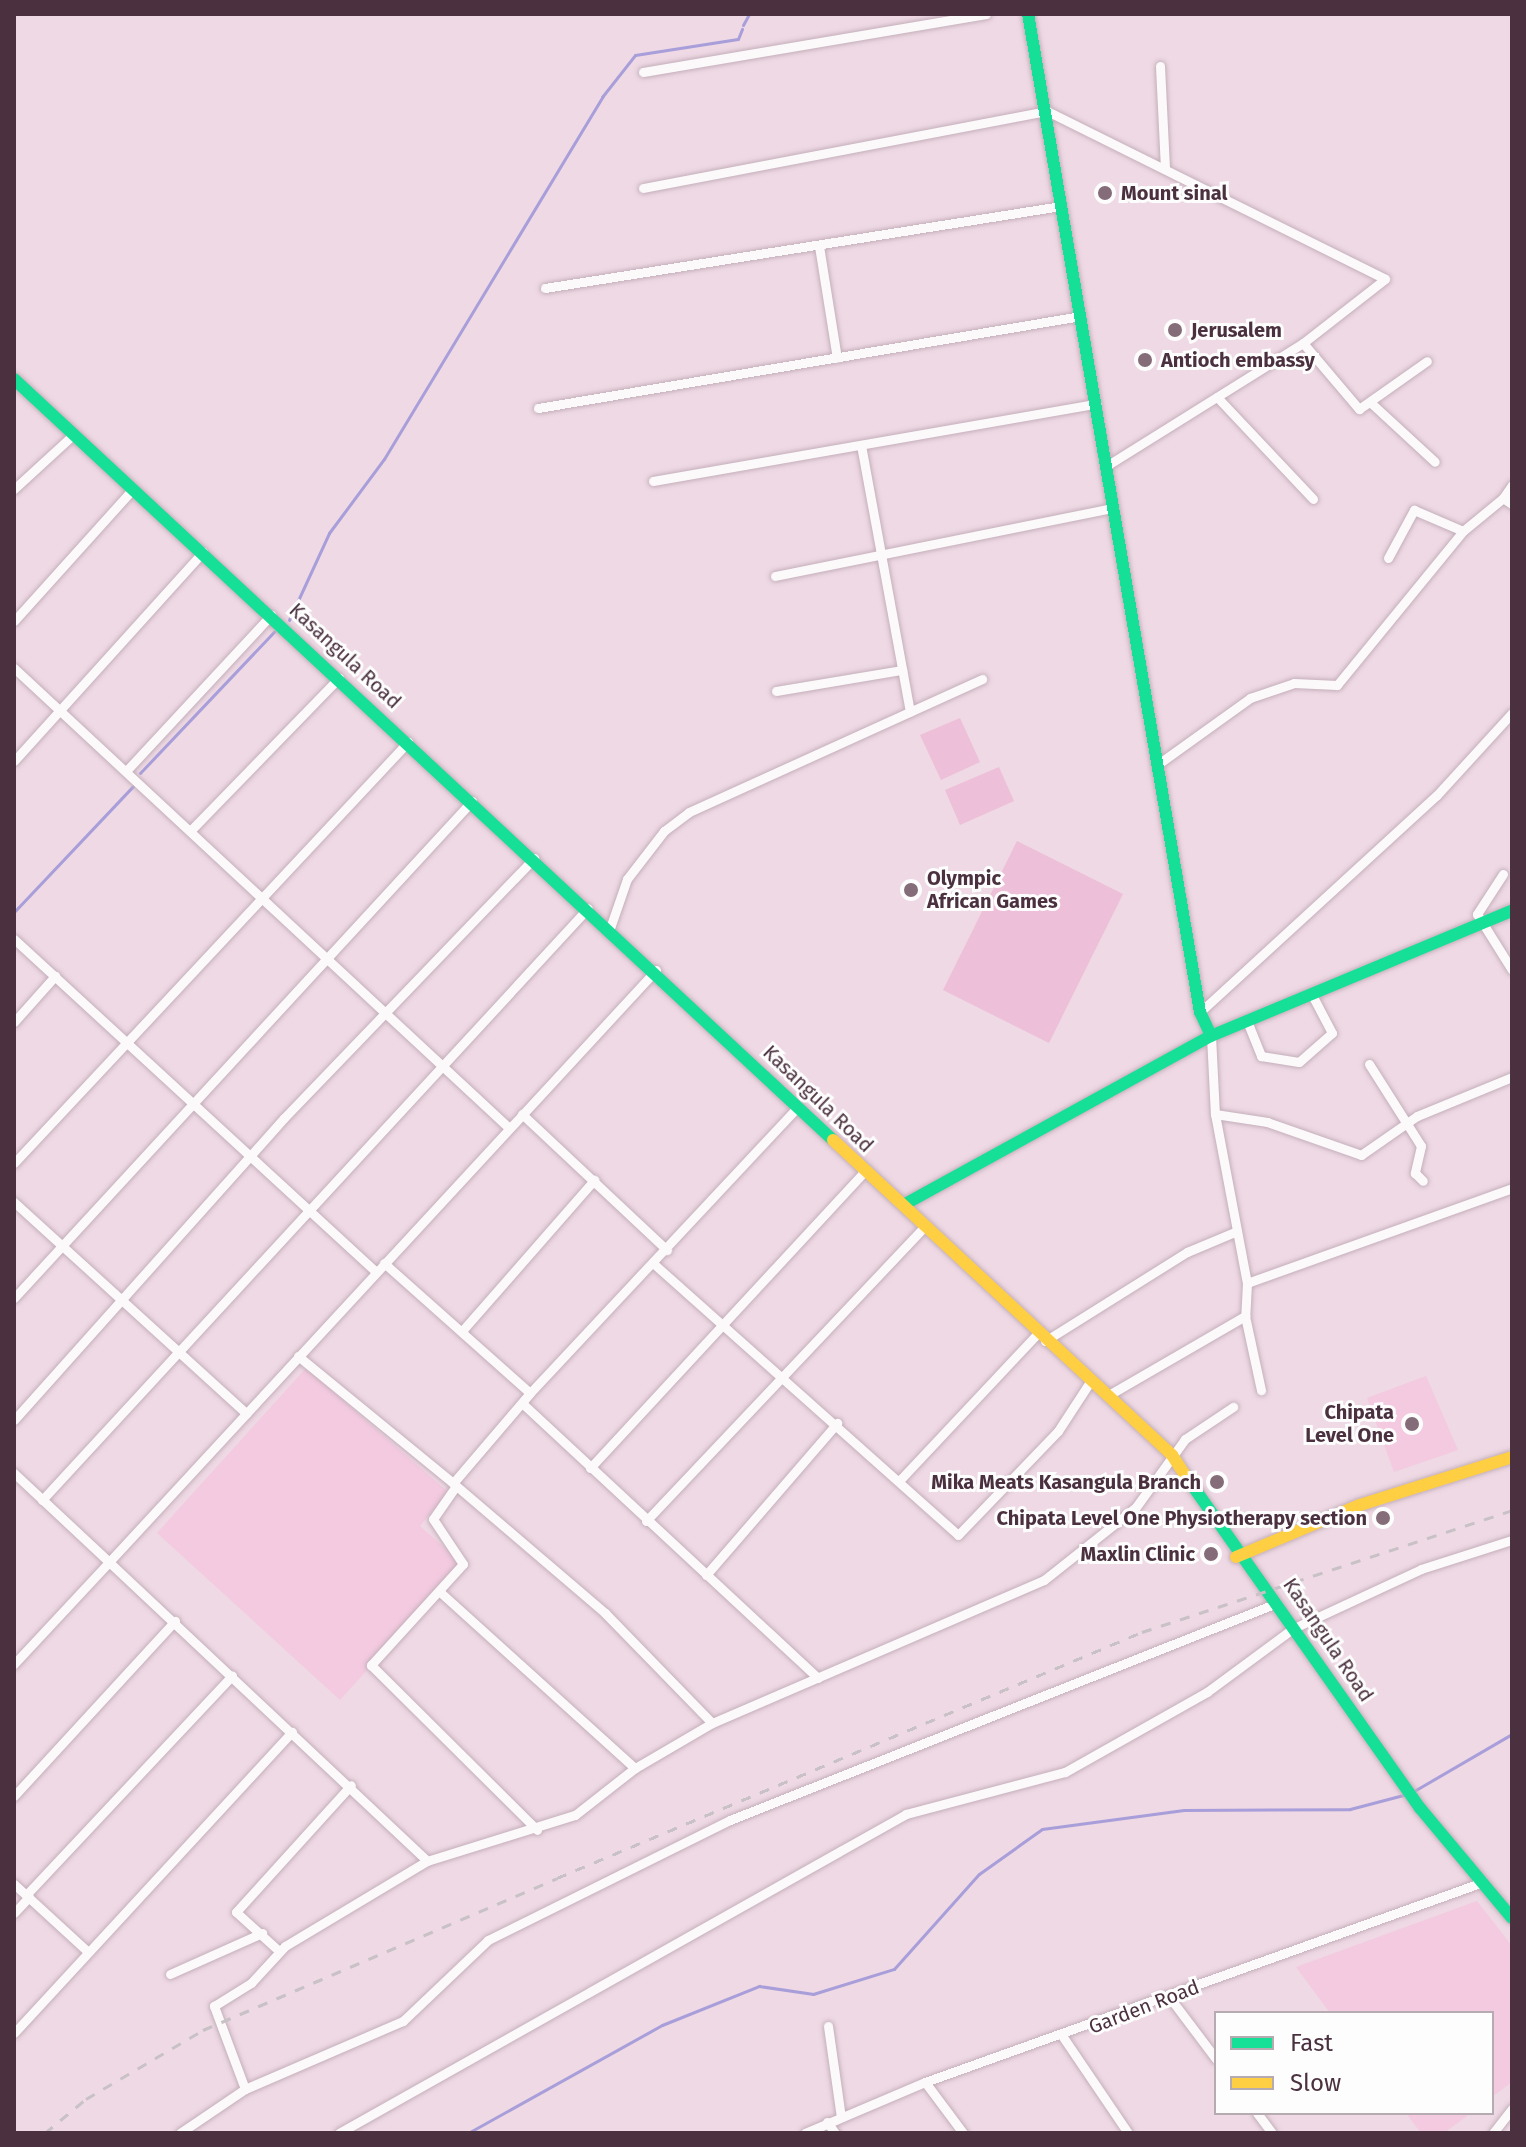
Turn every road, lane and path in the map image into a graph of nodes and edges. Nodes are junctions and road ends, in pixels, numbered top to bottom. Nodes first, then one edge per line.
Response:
1 (986, 14) edge
2 (1028, 14) edge
3 (1160, 66) dead end
4 (643, 72) dead end
5 (1047, 111) junction
6 (1165, 167) junction
7 (643, 188) dead end
8 (1061, 206) junction
9 (819, 246) junction
10 (545, 288) dead end
11 (1081, 316) junction
12 (1303, 343) junction
13 (837, 358) junction
14 (1427, 361) dead end
15 (14, 379) edge
16 (1217, 397) junction
17 (1370, 402) junction
18 (1096, 404) junction
19 (538, 408) dead end
20 (74, 434) junction
21 (861, 445) junction
22 (1435, 462) dead end
23 (1106, 466) junction
24 (653, 481) dead end
25 (1512, 485) edge
26 (14, 489) edge
27 (133, 489) junction
28 (1503, 498) junction
29 (1313, 499) dead end
30 (1512, 504) edge
31 (1112, 508) junction
32 (1463, 531) junction
33 (203, 552) junction
34 (881, 554) junction
35 (1388, 558) dead end
36 (775, 576) dead end
37 (271, 615) junction
38 (14, 621) edge
39 (14, 668) edge
40 (902, 670) junction
41 (339, 678) junction
42 (982, 679) dead end
43 (776, 691) dead end
44 (61, 708) junction
45 (910, 712) junction
46 (1512, 713) edge
47 (408, 742) junction
48 (14, 761) edge
49 (1161, 762) junction
50 (127, 770) junction
51 (472, 801) junction
52 (192, 829) junction
53 (534, 858) junction
54 (1503, 874) dead end
55 (263, 895) junction
56 (588, 908) junction
57 (1512, 911) edge
58 (1479, 924) junction
59 (610, 928) junction
60 (14, 939) edge
61 (330, 957) junction
62 (656, 970) junction
63 (1512, 970) edge
64 (55, 976) junction
65 (1311, 993) junction
66 (388, 1009) junction
67 (1200, 1012) junction
68 (1247, 1021) junction
69 (14, 1022) edge
70 (1211, 1036) junction
71 (126, 1043) junction
72 (1369, 1064) dead end
73 (444, 1065) junction
74 (1512, 1077) edge
75 (192, 1101) junction
76 (798, 1107) junction
77 (522, 1114) junction
78 (1215, 1114) junction
79 (1407, 1123) junction
80 (509, 1128) junction
81 (252, 1154) junction
82 (14, 1163) edge
83 (864, 1172) junction
84 (594, 1180) junction
85 (1423, 1181) dead end
86 (1512, 1188) edge
87 (14, 1202) edge
88 (907, 1203) junction
89 (309, 1207) junction
90 (926, 1225) junction
91 (1237, 1231) junction
92 (61, 1247) junction
93 (667, 1250) junction
94 (384, 1263) junction
95 (654, 1264) junction
96 (376, 1272) junction
97 (1247, 1283) junction
98 (14, 1298) edge
99 (118, 1299) junction
100 (1245, 1316) junction
101 (725, 1324) junction
102 (462, 1331) junction
103 (1041, 1337) junction
104 (178, 1353) junction
105 (298, 1356) junction
106 (782, 1375) junction
107 (1090, 1382) junction
108 (1261, 1390) dead end
109 (530, 1393) junction
110 (1107, 1396) junction
111 (522, 1403) junction
112 (1233, 1407) dead end
113 (246, 1413) junction
114 (14, 1420) edge
115 (837, 1423) junction
116 (1172, 1455) junction
117 (1512, 1457) edge
118 (590, 1468) junction
119 (14, 1473) edge
120 (899, 1481) junction
121 (455, 1485) junction
122 (42, 1500) junction
123 (646, 1521) junction
124 (1512, 1540) edge
125 (1236, 1557) junction
126 (109, 1562) junction
127 (706, 1575) junction
128 (440, 1592) junction
129 (1277, 1603) junction
130 (175, 1621) junction
131 (1292, 1629) junction
132 (16, 1659) edge
133 (232, 1676) junction
134 (818, 1678) junction
135 (712, 1723) junction
136 (292, 1732) junction
137 (635, 1768) junction
138 (351, 1785) junction
139 (14, 1796) edge
140 (537, 1830) junction
141 (427, 1861) junction
142 (1483, 1882) junction
143 (14, 1884) edge
144 (28, 1896) junction
145 (14, 1913) edge
146 (1512, 1918) edge
147 (262, 1933) junction
148 (86, 1950) junction
149 (279, 1951) junction
150 (170, 1974) dead end
151 (1170, 1998) junction
152 (828, 2026) dead end
153 (14, 2033) edge
154 (1063, 2037) junction
155 (1214, 2056) edge
156 (925, 2082) junction
157 (245, 2089) junction
158 (1512, 2109) edge
159 (1258, 2115) edge
160 (841, 2117) junction
161 (827, 2122) junction
162 (180, 2133) edge
163 (339, 2133) edge
164 (805, 2133) edge
165 (835, 2133) edge
166 (963, 2133) edge
167 (1128, 2133) edge
168 (1272, 2133) edge
169 (1493, 2133) edge

1 - 4 street
2 - 5 main road
3 - 6 street
5 - 6 street
5 - 7 street
5 - 8 main road
6 - 12 street
8 - 9 street
8 - 11 main road
9 - 10 street
9 - 13 street
11 - 13 street
11 - 18 main road
12 - 16 street
12 - 17 street
13 - 19 street
14 - 17 street
15 - 20 main road, Kasangula Road
16 - 23 street
16 - 29 street
17 - 22 street
18 - 21 street
18 - 23 main road
20 - 26 street
20 - 27 main road, Kasangula Road
21 - 24 street
21 - 34 street
23 - 31 main road
25 - 28 street
27 - 33 main road, Kasangula Road
27 - 38 street
28 - 30 street
28 - 32 street
31 - 34 street
31 - 49 main road
32 - 35 street
32 - 49 street
33 - 37 main road, Kasangula Road
33 - 44 street
34 - 36 street
34 - 40 street
37 - 41 main road, Kasangula Road
37 - 50 street
39 - 44 street
40 - 43 street
40 - 45 street
41 - 47 main road, Kasangula Road
41 - 52 street
42 - 45 street
44 - 48 street
44 - 50 street
45 - 59 street
46 - 67 street
47 - 51 main road, Kasangula Road
47 - 55 street
49 - 67 main road
50 - 52 street
51 - 53 main road, Kasangula Road
51 - 61 street
52 - 55 street
53 - 56 main road, Kasangula Road
53 - 66 street
54 - 58 street
55 - 61 street
55 - 71 street
56 - 59 main road, Kasangula Road
56 - 73 street
57 - 58 main road
58 - 63 street
58 - 65 main road
59 - 62 main road, Kasangula Road
60 - 64 street
61 - 66 street
61 - 75 street
62 - 76 main road, Kasangula Road
62 - 77 street
64 - 69 street
64 - 71 street
65 - 68 main road
65 - 68 street
66 - 73 street
66 - 81 street
67 - 70 main road
68 - 70 main road
70 - 78 street
70 - 88 main road
71 - 75 street
71 - 82 street
72 - 79 street
73 - 80 street
73 - 89 street
74 - 79 street
75 - 81 street
75 - 92 street
76 - 83 main road, Kasangula Road
76 - 93 street
77 - 80 street
77 - 84 street
78 - 79 street
78 - 91 street
79 - 85 street
80 - 94 street
81 - 89 street
81 - 99 street
83 - 88 main road, Kasangula Road
83 - 101 street
84 - 93 street
84 - 102 street
86 - 97 street
87 - 92 street
88 - 90 main road, Kasangula Road
89 - 96 street
89 - 104 street
90 - 103 main road, Kasangula Road
90 - 106 street
91 - 97 street
91 - 103 street
92 - 98 street
92 - 99 street
93 - 95 street
94 - 96 street
94 - 102 street
95 - 101 street
95 - 109 street
96 - 105 street
97 - 100 street
99 - 104 street
99 - 114 street
100 - 108 street
100 - 110 street
101 - 106 street
101 - 118 street
102 - 109 street
103 - 107 main road, Kasangula Road
103 - 120 street
104 - 113 street
104 - 122 street
105 - 113 street
105 - 121 street
106 - 115 street
106 - 123 street
107 - 110 main road, Kasangula Road
107 - 120 street
109 - 111 street
110 - 116 main road, Kasangula Road
111 - 118 street
111 - 121 street
112 - 116 street
113 - 126 street
115 - 120 street
115 - 127 street
116 - 125 main road, Kasangula Road
116 - 134 street
117 - 125 main road
118 - 123 street
119 - 122 street
121 - 128 street
121 - 135 street
122 - 126 street
123 - 127 street
124 - 131 street
125 - 129 main road, Kasangula Road
126 - 130 street
126 - 132 street
127 - 134 street
128 - 137 street
128 - 140 street
129 - 131 main road, Kasangula Road
129 - 157 street
130 - 133 street
130 - 139 street
131 - 142 main road, Kasangula Road
131 - 163 street
133 - 136 street
133 - 144 street
134 - 135 street
135 - 137 street
136 - 138 street
136 - 148 street
137 - 140 street
138 - 141 street
138 - 147 street
140 - 141 street
141 - 149 street
142 - 146 main road, Kasangula Road
142 - 151 street, Garden Road
143 - 144 street
144 - 145 street
144 - 148 street
147 - 149 street
147 - 150 street
148 - 153 street
149 - 157 street
151 - 154 street, Garden Road
151 - 155 street
152 - 160 street
154 - 156 street, Garden Road
154 - 167 street
156 - 160 street, Garden Road
156 - 166 street
157 - 162 street
158 - 169 street
159 - 168 street
160 - 161 street, Garden Road
161 - 164 street, Garden Road
161 - 165 street

